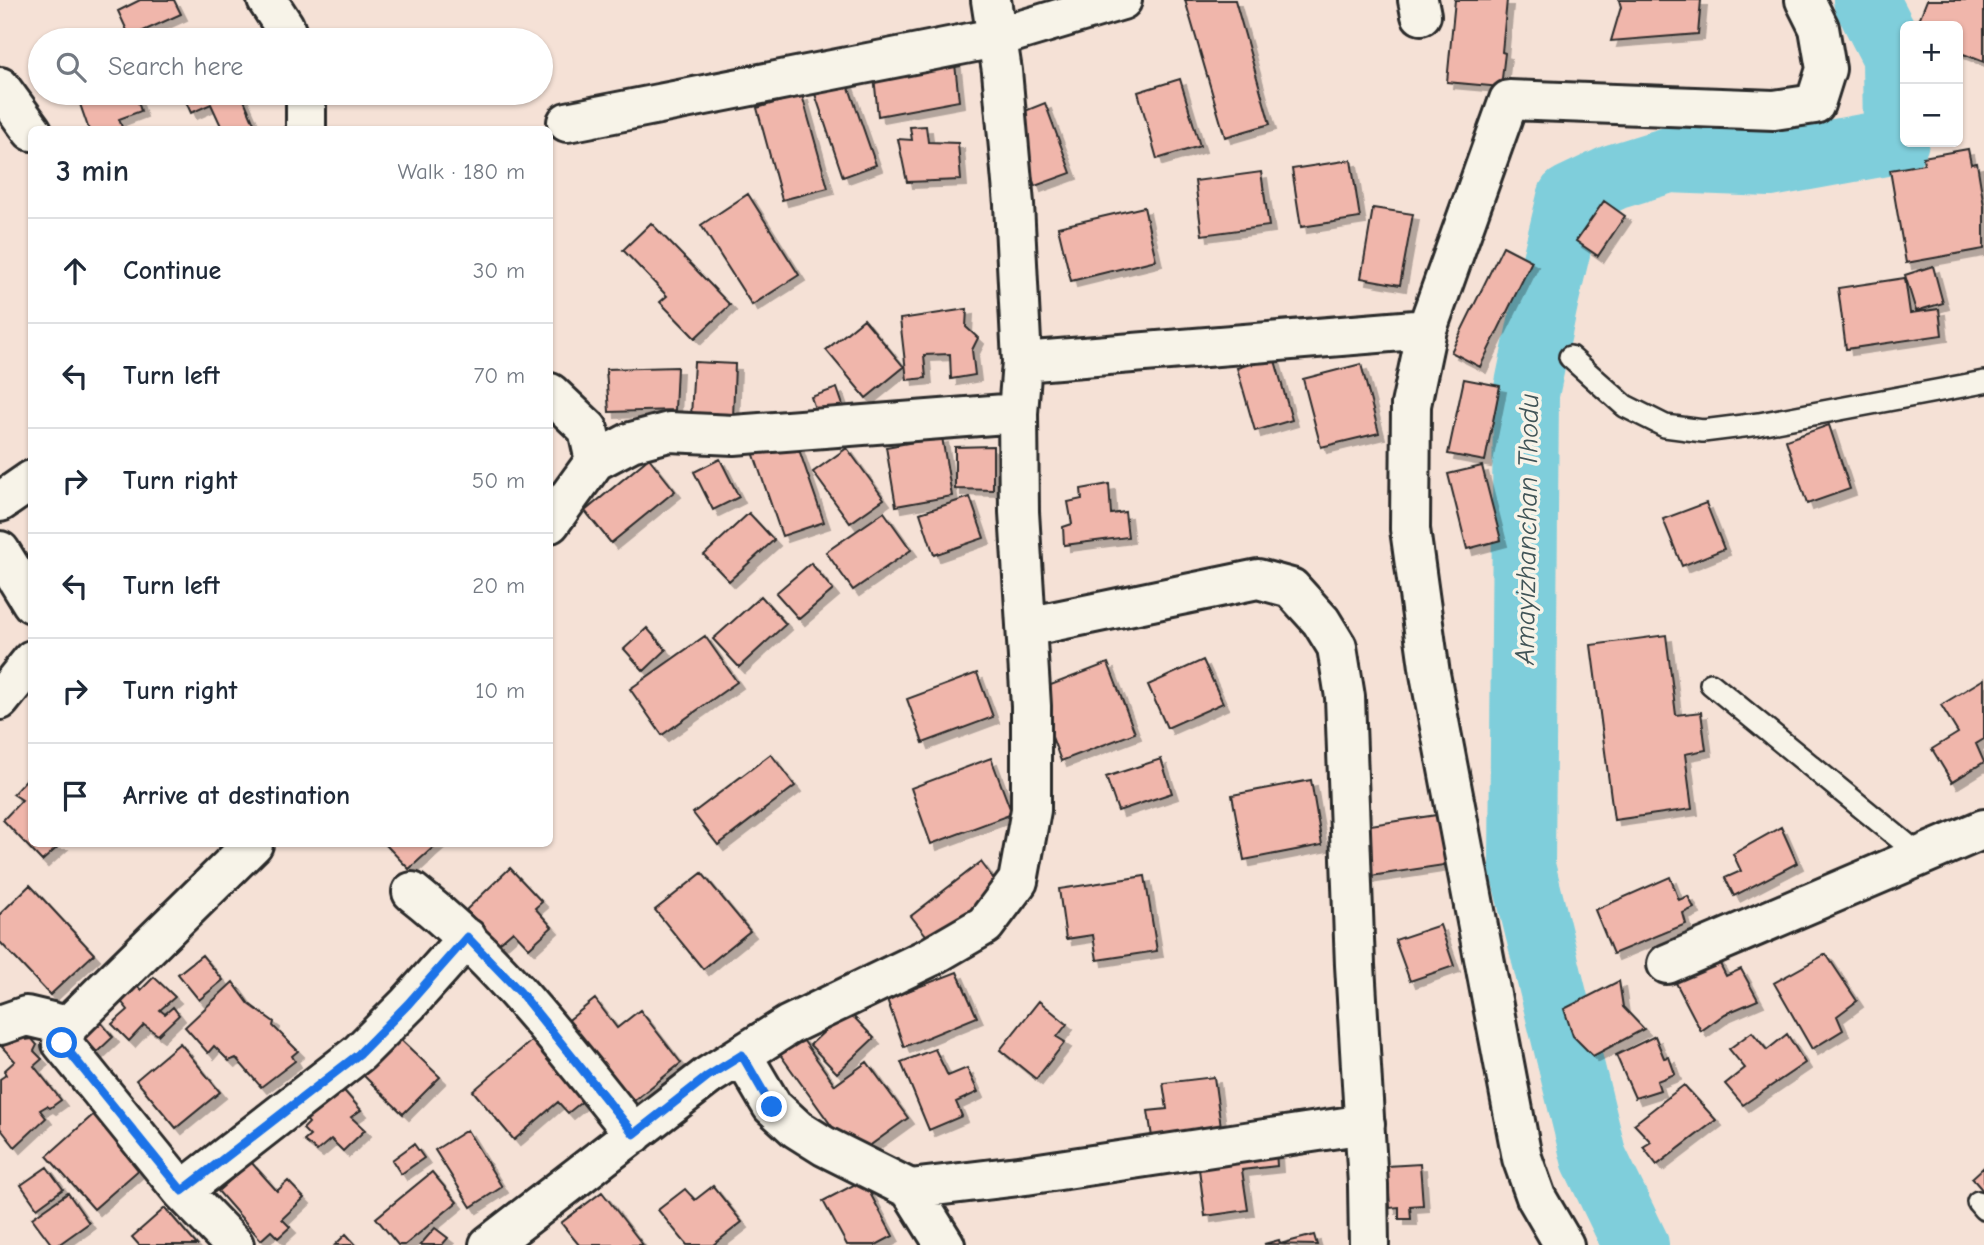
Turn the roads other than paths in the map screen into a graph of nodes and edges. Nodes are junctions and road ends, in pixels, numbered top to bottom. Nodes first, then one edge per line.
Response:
1 (267, 0) edge
2 (991, 0) edge
3 (1122, 0) edge
4 (1805, 0) edge
5 (285, 28) edge
6 (995, 38) junction
7 (0, 87) edge
8 (306, 105) edge
9 (567, 122) dead end
10 (28, 126) edge
11 (306, 126) edge
12 (1427, 329) junction
13 (1570, 357) dead end
14 (1022, 362) junction
15 (1984, 382) edge
16 (553, 396) edge
17 (1018, 412) junction
18 (594, 461) junction
19 (28, 484) edge
20 (0, 502) edge
21 (553, 519) edge
22 (0, 551) edge
23 (28, 596) edge
24 (1027, 627) junction
25 (28, 665) edge
26 (1711, 684) dead end
27 (0, 700) edge
28 (1984, 829) edge
29 (250, 847) edge
30 (1921, 856) junction
31 (412, 892) dead end
32 (467, 937) junction
33 (1667, 964) dead end
34 (0, 1024) edge
35 (68, 1026) junction
36 (742, 1055) junction
37 (1365, 1124) junction
38 (634, 1134) junction
39 (910, 1189) junction
40 (182, 1191) junction
41 (234, 1245) edge
42 (489, 1245) edge
43 (945, 1245) edge
44 (1369, 1245) edge
45 (1564, 1245) edge

1 - 5 street
2 - 6 street
3 - 6 street
4 - 12 street
6 - 9 street
6 - 14 street
7 - 10 street
8 - 11 street
12 - 14 street
12 - 45 street
13 - 15 lane
14 - 17 street
16 - 18 street
17 - 18 street
17 - 24 street
18 - 21 street
19 - 20 street
22 - 23 street
24 - 36 street
24 - 37 street
25 - 27 street
26 - 30 lane
28 - 30 street
29 - 35 street
30 - 33 street
31 - 32 street
32 - 38 street
32 - 40 street
34 - 35 street
35 - 40 street
36 - 38 street
36 - 39 street
37 - 39 street
37 - 44 street
38 - 42 street
39 - 43 street
40 - 41 street

